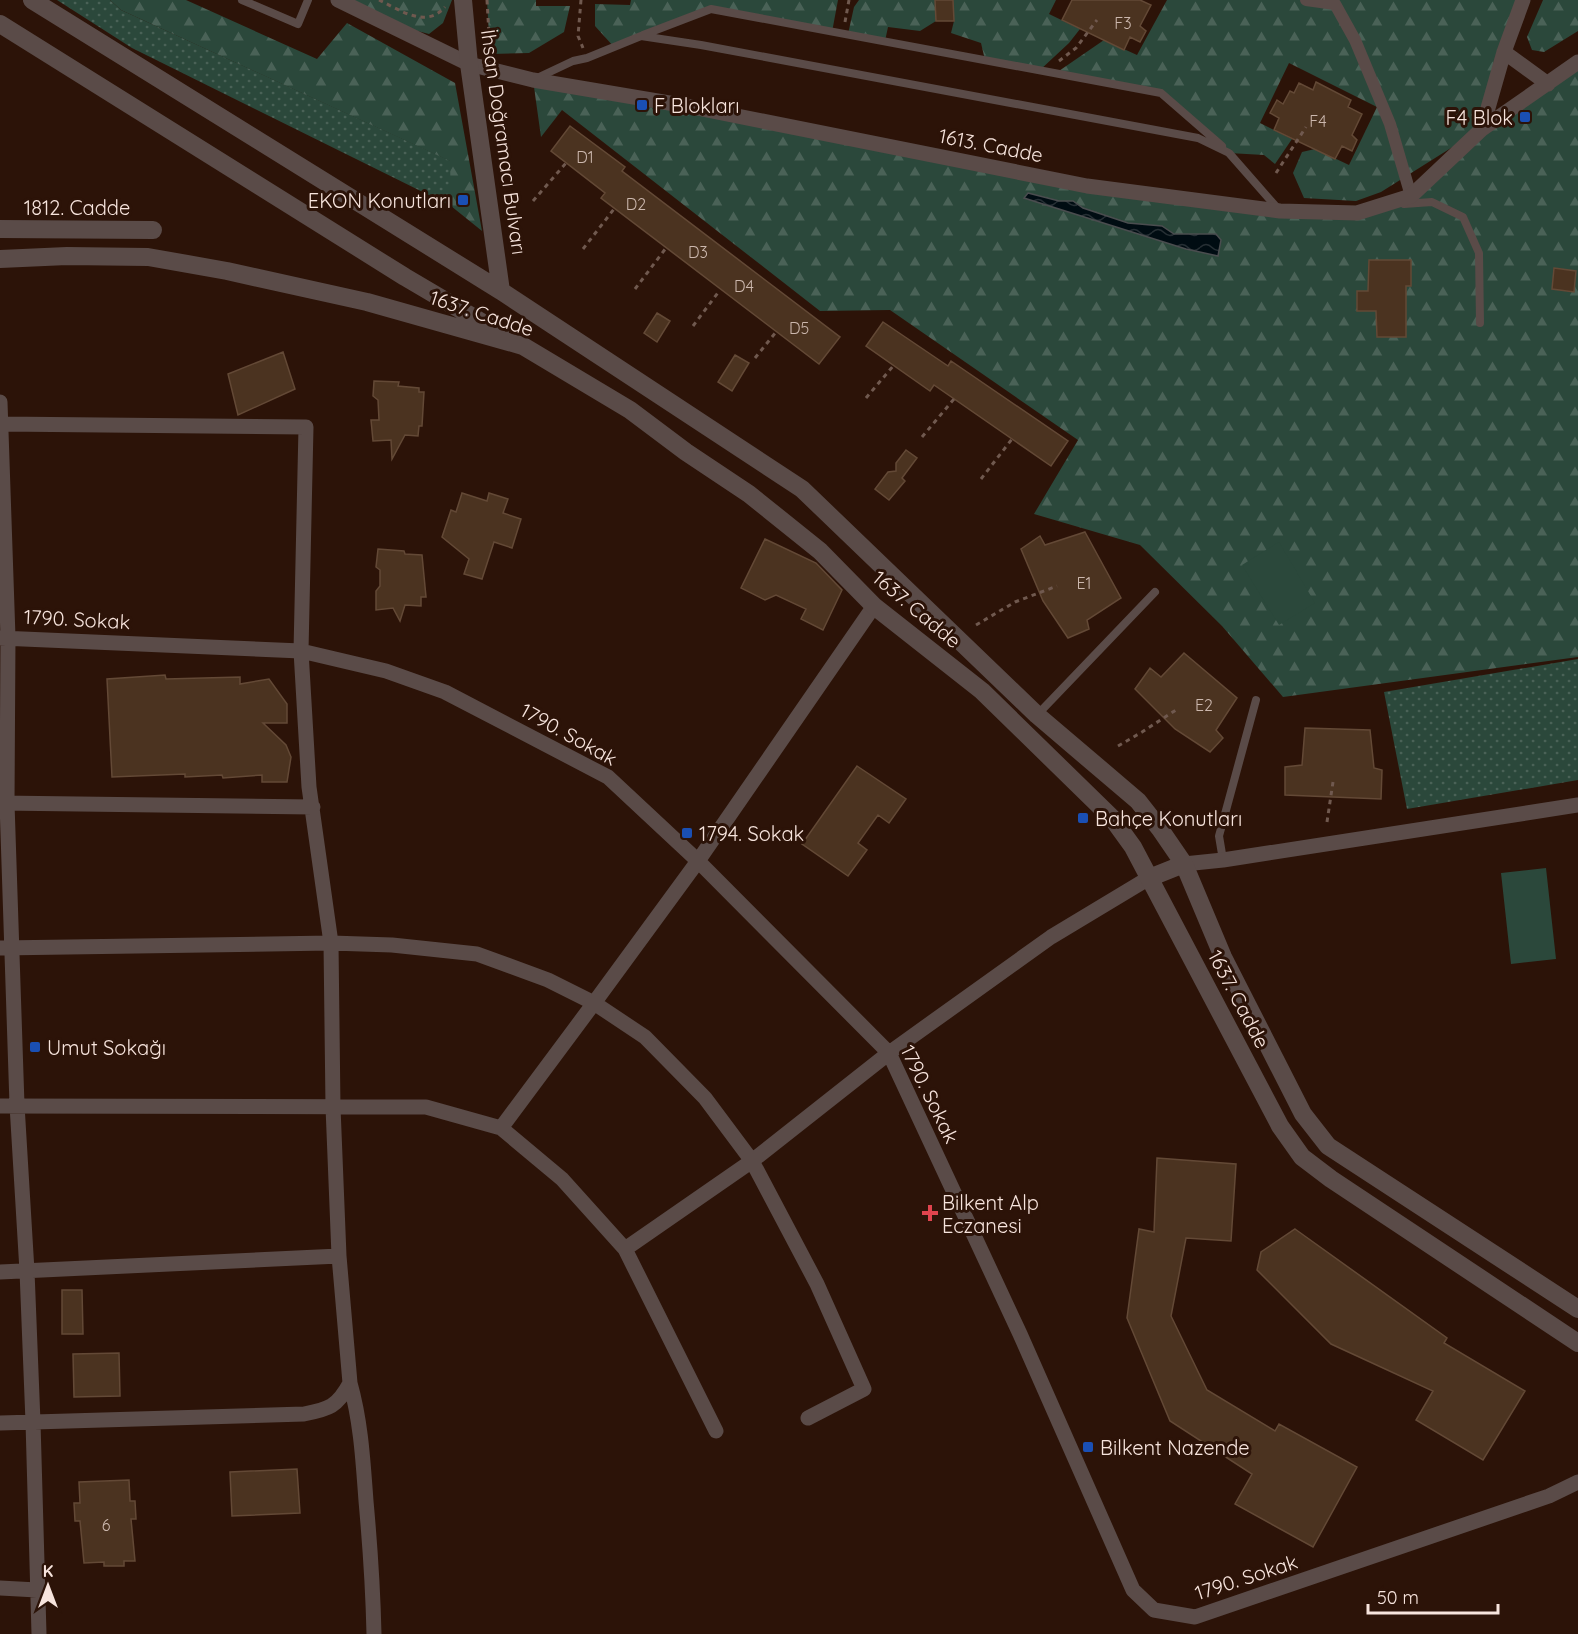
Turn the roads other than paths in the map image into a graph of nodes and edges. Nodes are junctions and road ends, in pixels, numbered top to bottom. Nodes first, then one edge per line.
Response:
1 (32, 0) edge
2 (242, 0) edge
3 (308, 0) edge
4 (338, 0) edge
5 (463, 0) edge
6 (1306, 0) edge
7 (1523, 0) edge
8 (0, 24) edge
9 (641, 36) junction
10 (1504, 52) junction
11 (1578, 62) edge
12 (468, 64) junction
13 (533, 80) junction
14 (1548, 84) junction
15 (1482, 129) junction
16 (1229, 153) junction
17 (1411, 196) junction
18 (1387, 205) junction
19 (1280, 211) junction
20 (0, 229) edge
21 (153, 230) dead end
22 (0, 259) edge
23 (501, 291) junction
24 (1480, 323) dead end
25 (523, 346) junction
26 (0, 402) edge
27 (2, 424) junction
28 (2, 488) edge
29 (1155, 592) dead end
30 (874, 606) junction
31 (4, 637) edge
32 (301, 651) junction
33 (1256, 700) dead end
34 (1037, 715) junction
35 (3, 803) edge
36 (1578, 805) edge
37 (312, 807) junction
38 (1223, 860) junction
39 (698, 861) junction
40 (1184, 864) junction
41 (1149, 878) junction
42 (331, 943) junction
43 (6, 948) edge
44 (594, 1002) junction
45 (890, 1053) junction
46 (17, 1105) junction
47 (0, 1106) edge
48 (333, 1107) junction
49 (501, 1128) junction
50 (753, 1161) junction
51 (625, 1249) junction
52 (339, 1256) junction
53 (27, 1271) junction
54 (0, 1272) edge
55 (1578, 1309) edge
56 (1578, 1343) edge
57 (350, 1383) junction
58 (808, 1418) dead end
59 (33, 1422) junction
60 (0, 1423) edge
61 (716, 1431) dead end
62 (1578, 1482) edge
63 (0, 1588) edge
64 (37, 1590) junction
65 (39, 1634) edge
66 (374, 1634) edge

1 - 23 street, 1637. Cadde
2 - 3 lane
4 - 12 street, 1613. Cadde
5 - 12 street, İhsan Doğramacı Bulvarı
6 - 17 street
7 - 10 street
8 - 25 street
9 - 13 lane
9 - 16 lane
9 - 16 lane
10 - 14 street
10 - 15 street
11 - 14 street, 1613. Cadde
12 - 13 street, 1613. Cadde
12 - 23 street, İhsan Doğramacı Bulvarı
13 - 19 street, 1613. Cadde
14 - 15 street, 1613. Cadde
15 - 17 street, 1613. Cadde
16 - 19 lane
17 - 18 street, 1613. Cadde
18 - 19 street, 1613. Cadde
18 - 24 lane
20 - 21 street, 1812. Cadde
22 - 25 street, 1637. Cadde
23 - 34 street, 1637. Cadde
25 - 30 street, 1637. Cadde
26 - 27 street
27 - 28 street
27 - 32 street
28 - 31 street
29 - 34 lane
30 - 39 street
30 - 41 street, 1637. Cadde
31 - 32 street, 1790. Sokak
31 - 35 street
32 - 37 street
32 - 39 street, 1790. Sokak
33 - 38 lane
34 - 40 street, 1637. Cadde
35 - 37 street
35 - 43 street
36 - 38 street
37 - 42 street
38 - 40 street
39 - 44 street
39 - 45 street, 1790. Sokak
40 - 41 street
40 - 55 street, 1637. Cadde
41 - 45 street
41 - 56 street, 1637. Cadde
42 - 43 street
42 - 44 street
42 - 48 street
43 - 46 street
44 - 49 street
44 - 50 street
45 - 50 street
45 - 62 street, 1790. Sokak
46 - 47 street
46 - 48 street
46 - 53 street
48 - 49 street
48 - 52 street
49 - 51 street
50 - 51 street
50 - 58 street
51 - 61 street
52 - 53 street
52 - 57 street
53 - 54 street
53 - 59 street
57 - 59 street
57 - 66 street
59 - 60 street
59 - 64 street
63 - 64 street
64 - 65 street

